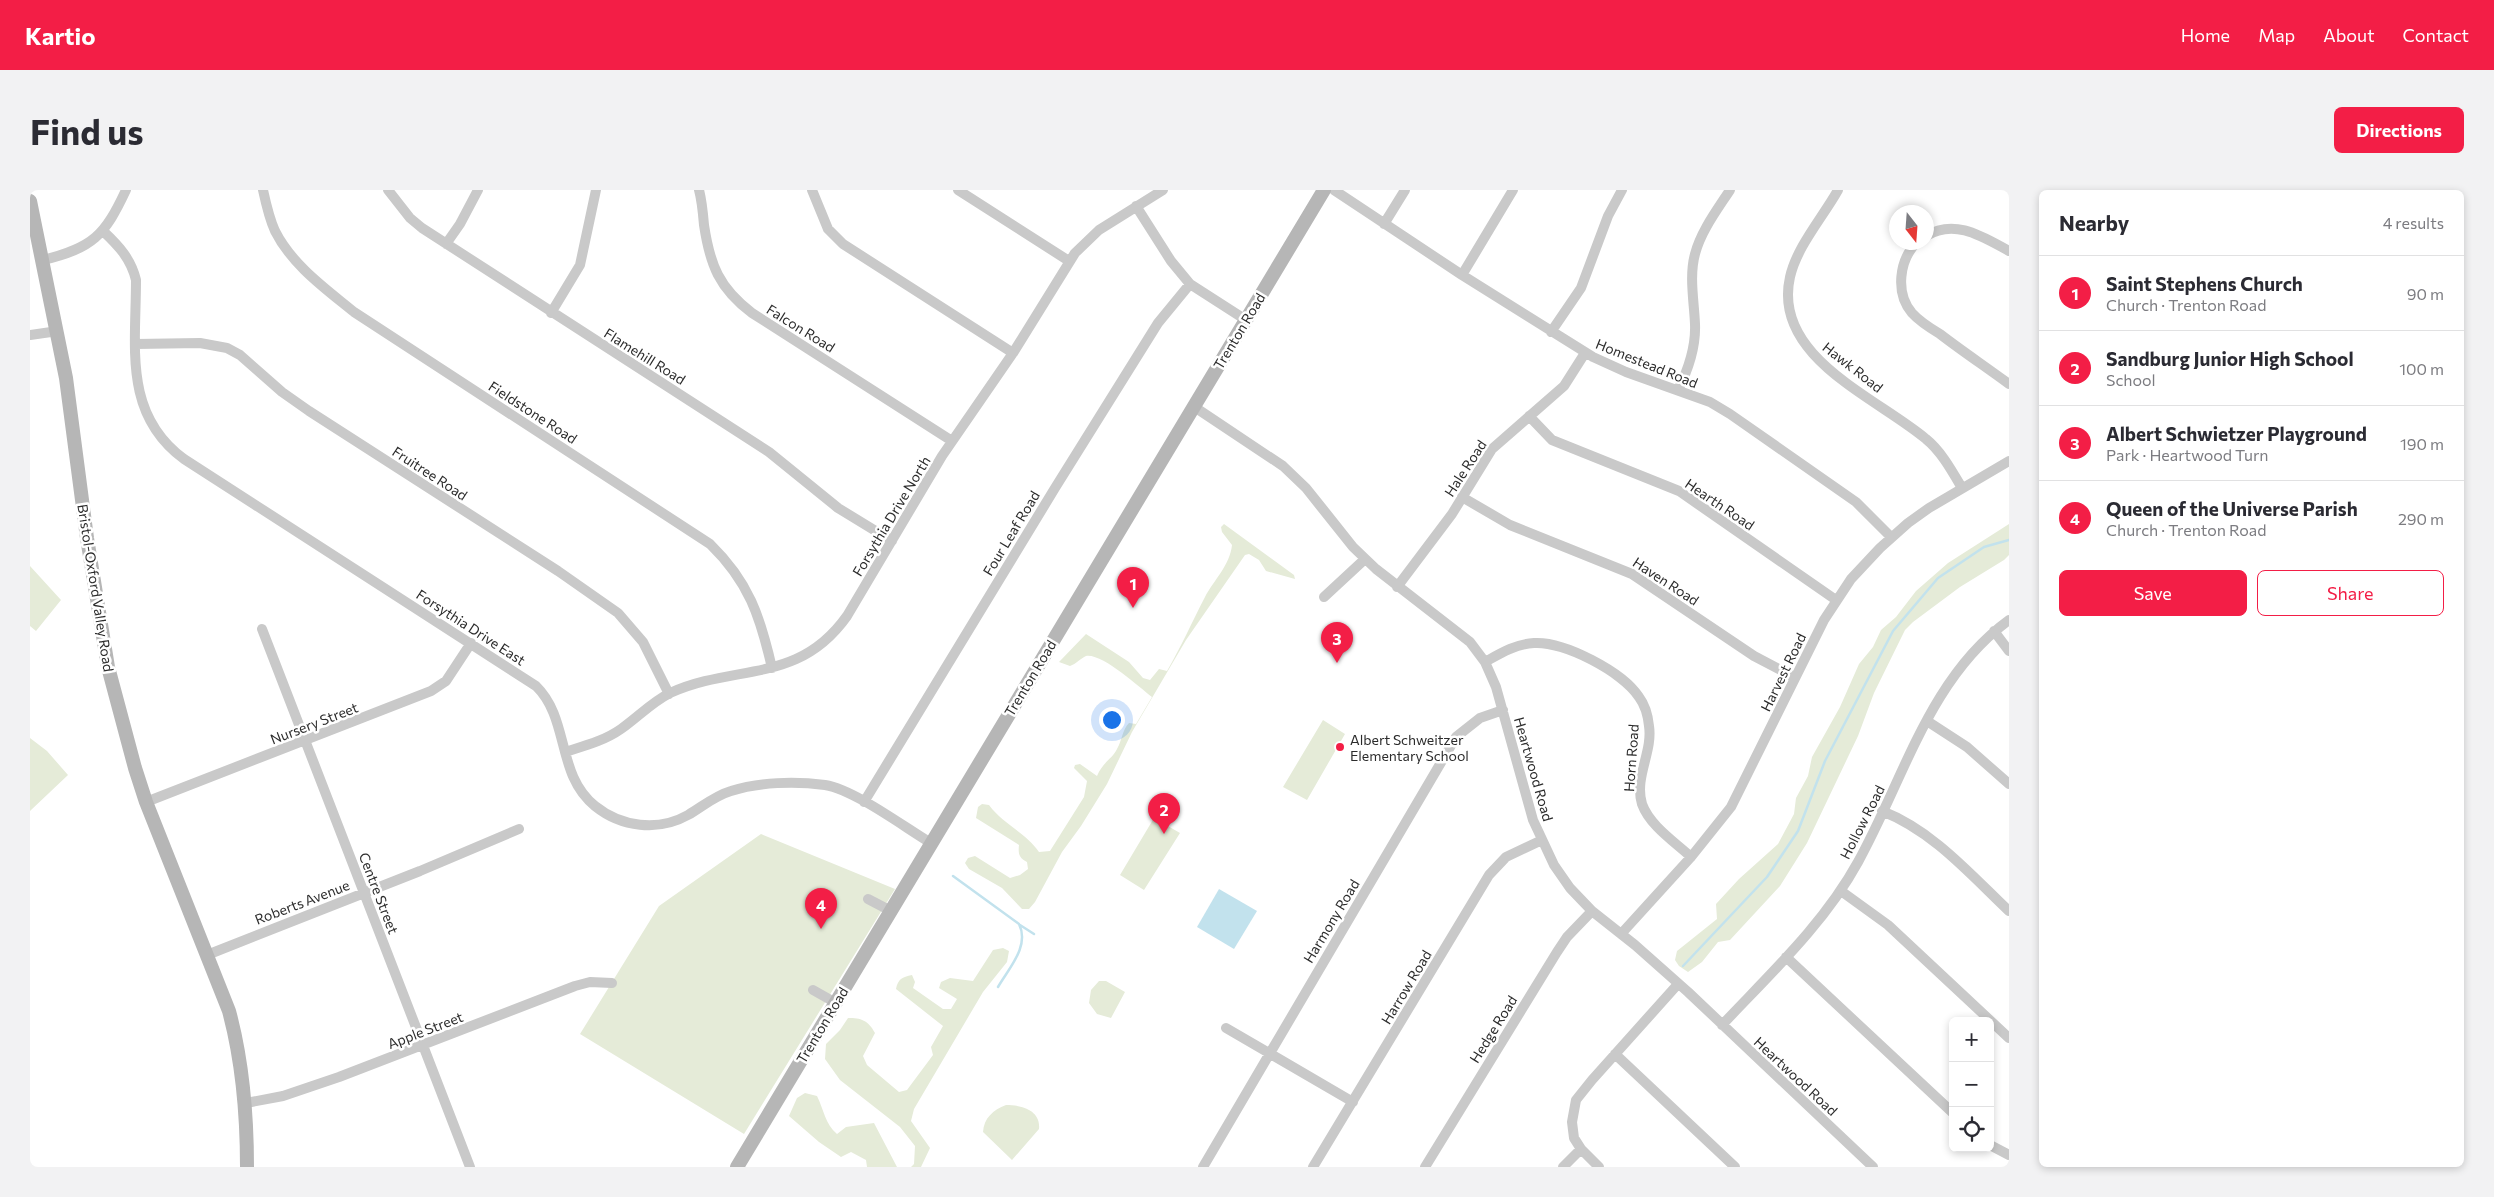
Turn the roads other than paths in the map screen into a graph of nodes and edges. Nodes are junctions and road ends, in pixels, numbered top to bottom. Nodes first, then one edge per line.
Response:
1 (126, 190) edge
2 (263, 190) edge
3 (388, 190) edge
4 (478, 190) edge
5 (596, 190) edge
6 (699, 190) edge
7 (812, 190) edge
8 (958, 190) edge
9 (1163, 190) edge
10 (1324, 190) edge
11 (1334, 190) edge
12 (1405, 190) edge
13 (1513, 190) edge
14 (1622, 190) edge
15 (1730, 190) edge
16 (1838, 190) edge
17 (30, 201) edge
18 (1136, 206) junction
19 (1384, 224) junction
20 (103, 231) junction
21 (1934, 232) edge
22 (446, 244) junction
23 (1912, 250) edge
24 (2009, 251) edge
25 (44, 260) junction
26 (1069, 261) junction
27 (1462, 275) junction
28 (1190, 284) junction
29 (551, 313) junction
30 (1246, 320) junction
31 (58, 331) junction
32 (1551, 332) junction
33 (30, 335) edge
34 (136, 344) junction
35 (1586, 352) junction
36 (1013, 353) junction
37 (2009, 384) edge
38 (1678, 390) junction
39 (1193, 406) junction
40 (1529, 416) junction
41 (952, 441) junction
42 (2009, 461) edge
43 (1962, 488) junction
44 (1462, 497) junction
45 (1891, 537) junction
46 (892, 542) junction
47 (1365, 559) junction
48 (1397, 587) junction
49 (1324, 598) dead end
50 (1836, 600) junction
51 (2009, 620) edge
52 (262, 628) dead end
53 (1994, 631) junction
54 (471, 643) junction
55 (2009, 651) edge
56 (1485, 662) junction
57 (772, 668) junction
58 (1794, 677) junction
59 (670, 694) junction
60 (1503, 710) junction
61 (1927, 721) junction
62 (306, 740) junction
63 (565, 752) junction
64 (2009, 784) edge
65 (146, 802) junction
66 (864, 802) junction
67 (1882, 811) junction
68 (518, 829) dead end
69 (1542, 840) junction
70 (931, 843) junction
71 (1691, 857) junction
72 (1841, 890) junction
73 (364, 893) junction
74 (868, 899) dead end
75 (891, 911) junction
76 (1592, 911) junction
77 (2009, 911) edge
78 (1621, 934) junction
79 (207, 954) junction
80 (1786, 957) junction
81 (612, 984) dead end
82 (1678, 984) junction
83 (813, 990) dead end
84 (836, 1003) junction
85 (1722, 1024) junction
86 (1226, 1028) dead end
87 (2009, 1038) edge
88 (423, 1045) junction
89 (1269, 1053) junction
90 (1615, 1054) junction
91 (1353, 1102) junction
92 (246, 1103) junction
93 (1949, 1109) edge
94 (1994, 1147) edge
95 (1581, 1149) junction
96 (2009, 1155) edge
97 (247, 1167) edge
98 (470, 1167) edge
99 (737, 1167) edge
100 (1203, 1167) edge
101 (1313, 1167) edge
102 (1425, 1167) edge
103 (1563, 1167) edge
104 (1599, 1167) edge
105 (1736, 1167) edge
106 (1873, 1167) edge

1 - 20 street
2 - 57 street, Fieldstone Road
3 - 22 street, Flamehill Road
4 - 22 street
5 - 29 street
6 - 41 street, Falcon Road
7 - 36 street
8 - 26 street
9 - 18 street, Forsythia Drive North
10 - 30 main road, Trenton Road
11 - 19 street, Homestead Road
12 - 19 street
13 - 27 street
14 - 32 street
15 - 38 street
16 - 43 street, Hawk Road
17 - 25 main road, Bristol-Oxford Valley Road
18 - 26 street, Forsythia Drive North
18 - 28 street
19 - 27 street, Homestead Road
20 - 25 street
20 - 34 street, Forsythia Drive East
21 - 24 street
22 - 29 street, Flamehill Road
23 - 37 street
25 - 31 main road, Bristol-Oxford Valley Road
26 - 36 street, Forsythia Drive North
27 - 32 street, Homestead Road
28 - 30 street
28 - 66 street, Four Leaf Road
29 - 46 street, Flamehill Road
30 - 39 main road, Trenton Road
31 - 33 street
31 - 65 main road, Bristol-Oxford Valley Road
32 - 35 street, Homestead Road
34 - 54 street, Forsythia Drive East
34 - 59 street, Fruitree Road
35 - 38 street, Homestead Road
35 - 40 street, Hale Road
36 - 41 street, Forsythia Drive North
38 - 45 street, Homestead Road
39 - 47 street, Heartwood Road
39 - 70 main road, Trenton Road
40 - 44 street, Hale Road
40 - 50 street, Hearth Road
41 - 46 street, Forsythia Drive North
42 - 43 street, Harvest Road
43 - 45 street, Harvest Road
44 - 48 street, Hale Road
44 - 58 street, Haven Road
45 - 50 street, Harvest Road
46 - 57 street, Forsythia Drive North
47 - 48 street, Heartwood Road
47 - 49 street
48 - 56 street, Heartwood Road
50 - 58 street, Harvest Road
51 - 53 street, Hollow Road
52 - 62 street, Centre Street
53 - 55 street
53 - 61 street, Hollow Road
54 - 62 street, Nursery Street
54 - 63 street, Forsythia Drive East
56 - 60 street, Heartwood Road
56 - 71 street, Horn Road
57 - 59 street, Forsythia Drive North
58 - 71 street, Harvest Road
59 - 63 street, Forsythia Drive North
60 - 69 street, Heartwood Road
60 - 89 street, Harmony Road
61 - 64 street
61 - 67 street, Hollow Road
62 - 65 street, Nursery Street
62 - 73 street, Centre Street
63 - 66 street, Forsythia Drive East
65 - 79 main road, Bristol-Oxford Valley Road
66 - 70 street, Forsythia Drive East
67 - 72 street, Hollow Road
67 - 77 street
68 - 73 street, Roberts Avenue
69 - 76 street, Heartwood Road
69 - 91 street, Harrow Road
70 - 75 main road, Trenton Road
71 - 78 street, Harvest Road
72 - 80 street, Hollow Road
72 - 87 street
73 - 79 street, Roberts Avenue
73 - 88 street, Centre Street
74 - 75 street
75 - 84 main road, Trenton Road
76 - 78 street, Heartwood Road
76 - 102 street, Hedge Road
78 - 82 street, Heartwood Road
79 - 92 main road, Bristol-Oxford Valley Road
80 - 85 street, Hollow Road
80 - 93 street
81 - 88 street, Apple Street
82 - 85 street, Heartwood Road
82 - 90 street
83 - 84 street
84 - 99 main road, Trenton Road
85 - 106 street, Heartwood Road
86 - 89 street
88 - 92 street, Apple Street
88 - 98 street, Centre Street
89 - 91 street
89 - 100 street, Harmony Road
90 - 95 street
90 - 105 street
91 - 101 street, Harrow Road
92 - 97 main road, Bristol-Oxford Valley Road
94 - 96 street
95 - 103 street
95 - 104 street

